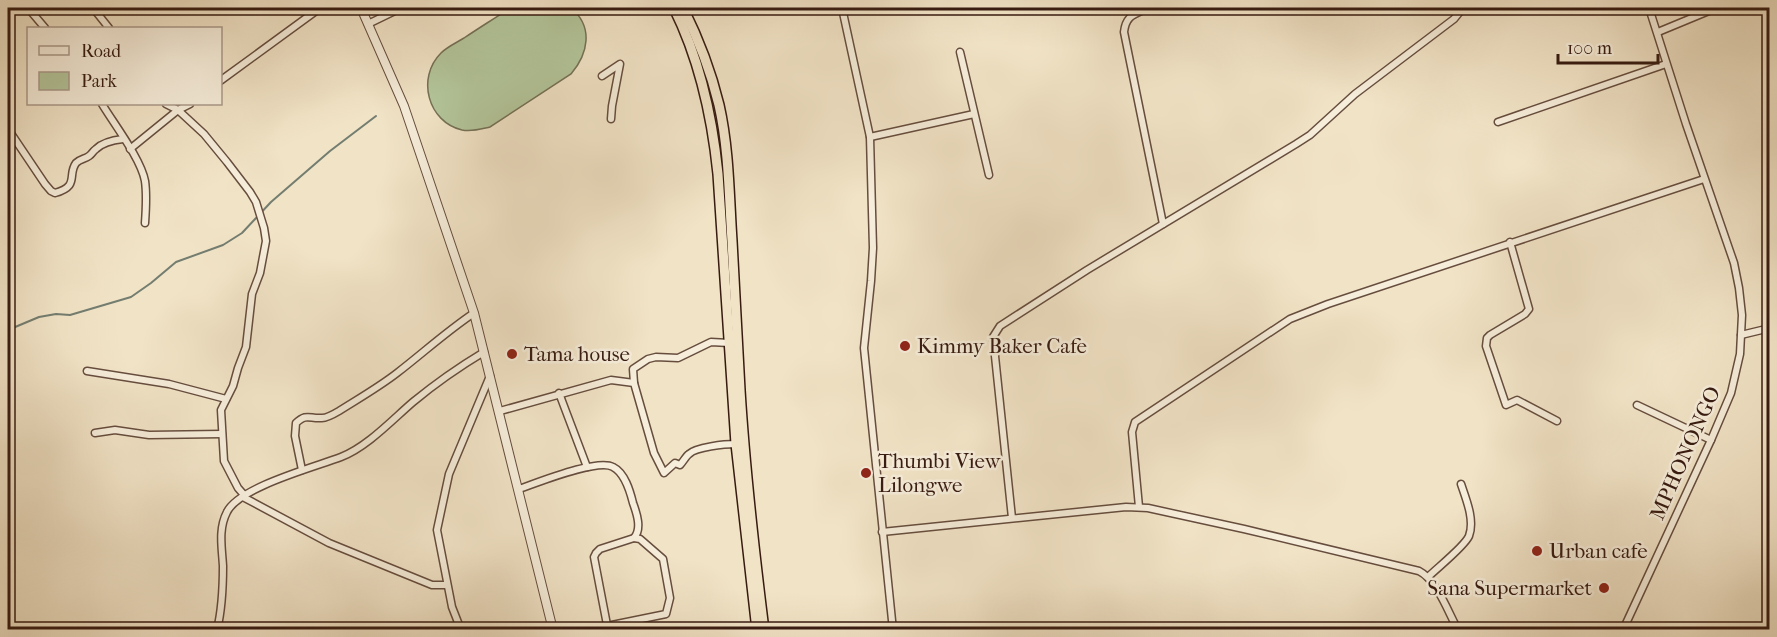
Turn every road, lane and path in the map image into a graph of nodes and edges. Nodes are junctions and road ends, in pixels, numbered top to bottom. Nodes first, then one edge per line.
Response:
1 (28, 8) edge
2 (93, 8) edge
3 (320, 8) edge
4 (361, 8) edge
5 (401, 8) edge
6 (674, 8) edge
7 (683, 8) edge
8 (842, 8) edge
9 (1148, 8) edge
10 (1463, 8) edge
11 (1649, 8) edge
12 (1716, 8) edge
13 (369, 24) junction
14 (44, 27) edge
15 (108, 27) edge
16 (1658, 32) junction
17 (960, 52) dead end
18 (1666, 64) junction
19 (602, 76) dead end
20 (222, 80) edge
21 (103, 105) edge
22 (168, 105) edge
23 (188, 105) edge
24 (178, 110) junction
25 (974, 114) junction
26 (611, 119) dead end
27 (1498, 122) dead end
28 (8, 129) edge
29 (870, 137) junction
30 (123, 139) junction
31 (130, 149) junction
32 (989, 175) dead end
33 (1704, 179) junction
34 (145, 223) dead end
35 (1163, 224) junction
36 (1510, 242) junction
37 (474, 313) junction
38 (1770, 328) edge
39 (1741, 335) junction
40 (729, 343) junction
41 (484, 352) junction
42 (87, 371) dead end
43 (490, 375) junction
44 (634, 383) junction
45 (559, 393) junction
46 (226, 399) junction
47 (1637, 405) dead end
48 (500, 411) junction
49 (1557, 421) dead end
50 (95, 433) dead end
51 (222, 434) junction
52 (1711, 441) junction
53 (736, 444) junction
54 (586, 467) junction
55 (302, 470) junction
56 (1461, 484) dead end
57 (519, 489) junction
58 (244, 496) junction
59 (1139, 507) junction
60 (1011, 518) junction
61 (882, 532) junction
62 (634, 538) junction
63 (1428, 577) junction
64 (447, 585) junction
65 (608, 628) edge
66 (217, 630) edge
67 (461, 630) edge
68 (553, 630) edge
69 (757, 630) edge
70 (764, 630) edge
71 (892, 630) edge
72 (1458, 630) edge
73 (1623, 630) edge

1 - 14 street
2 - 15 street
3 - 20 street
4 - 13 street
5 - 13 street
6 - 40 highway
7 - 70 highway
8 - 29 street
9 - 35 street
10 - 35 street
11 - 16 street, MPHONONGO
12 - 16 street
13 - 37 street
16 - 18 street, MPHONONGO
17 - 25 street
18 - 27 street
18 - 33 street, MPHONONGO
19 - 26 street
21 - 30 street
22 - 24 street
23 - 24 street
24 - 31 street
24 - 46 street
25 - 29 street
25 - 32 street
28 - 30 street
29 - 61 street
30 - 31 street
31 - 34 street
33 - 36 street
33 - 39 street, MPHONONGO
35 - 60 street
36 - 49 street
36 - 59 street
37 - 41 street
37 - 55 street
38 - 39 street
39 - 52 street, MPHONONGO
40 - 44 street
40 - 53 highway
41 - 43 street
41 - 55 street
42 - 46 street
43 - 48 street
43 - 64 street
44 - 45 street
44 - 53 street
45 - 48 street
45 - 54 street
46 - 51 street
47 - 52 street
48 - 57 street
50 - 51 street
51 - 58 street
52 - 73 street, MPHONONGO
53 - 69 highway
54 - 57 street
54 - 62 street
55 - 58 street
56 - 63 street
57 - 68 street
58 - 64 street
58 - 66 street
59 - 60 street
59 - 63 street
60 - 61 street
61 - 71 street
62 - 65 street
62 - 65 street
63 - 72 street
64 - 67 street

